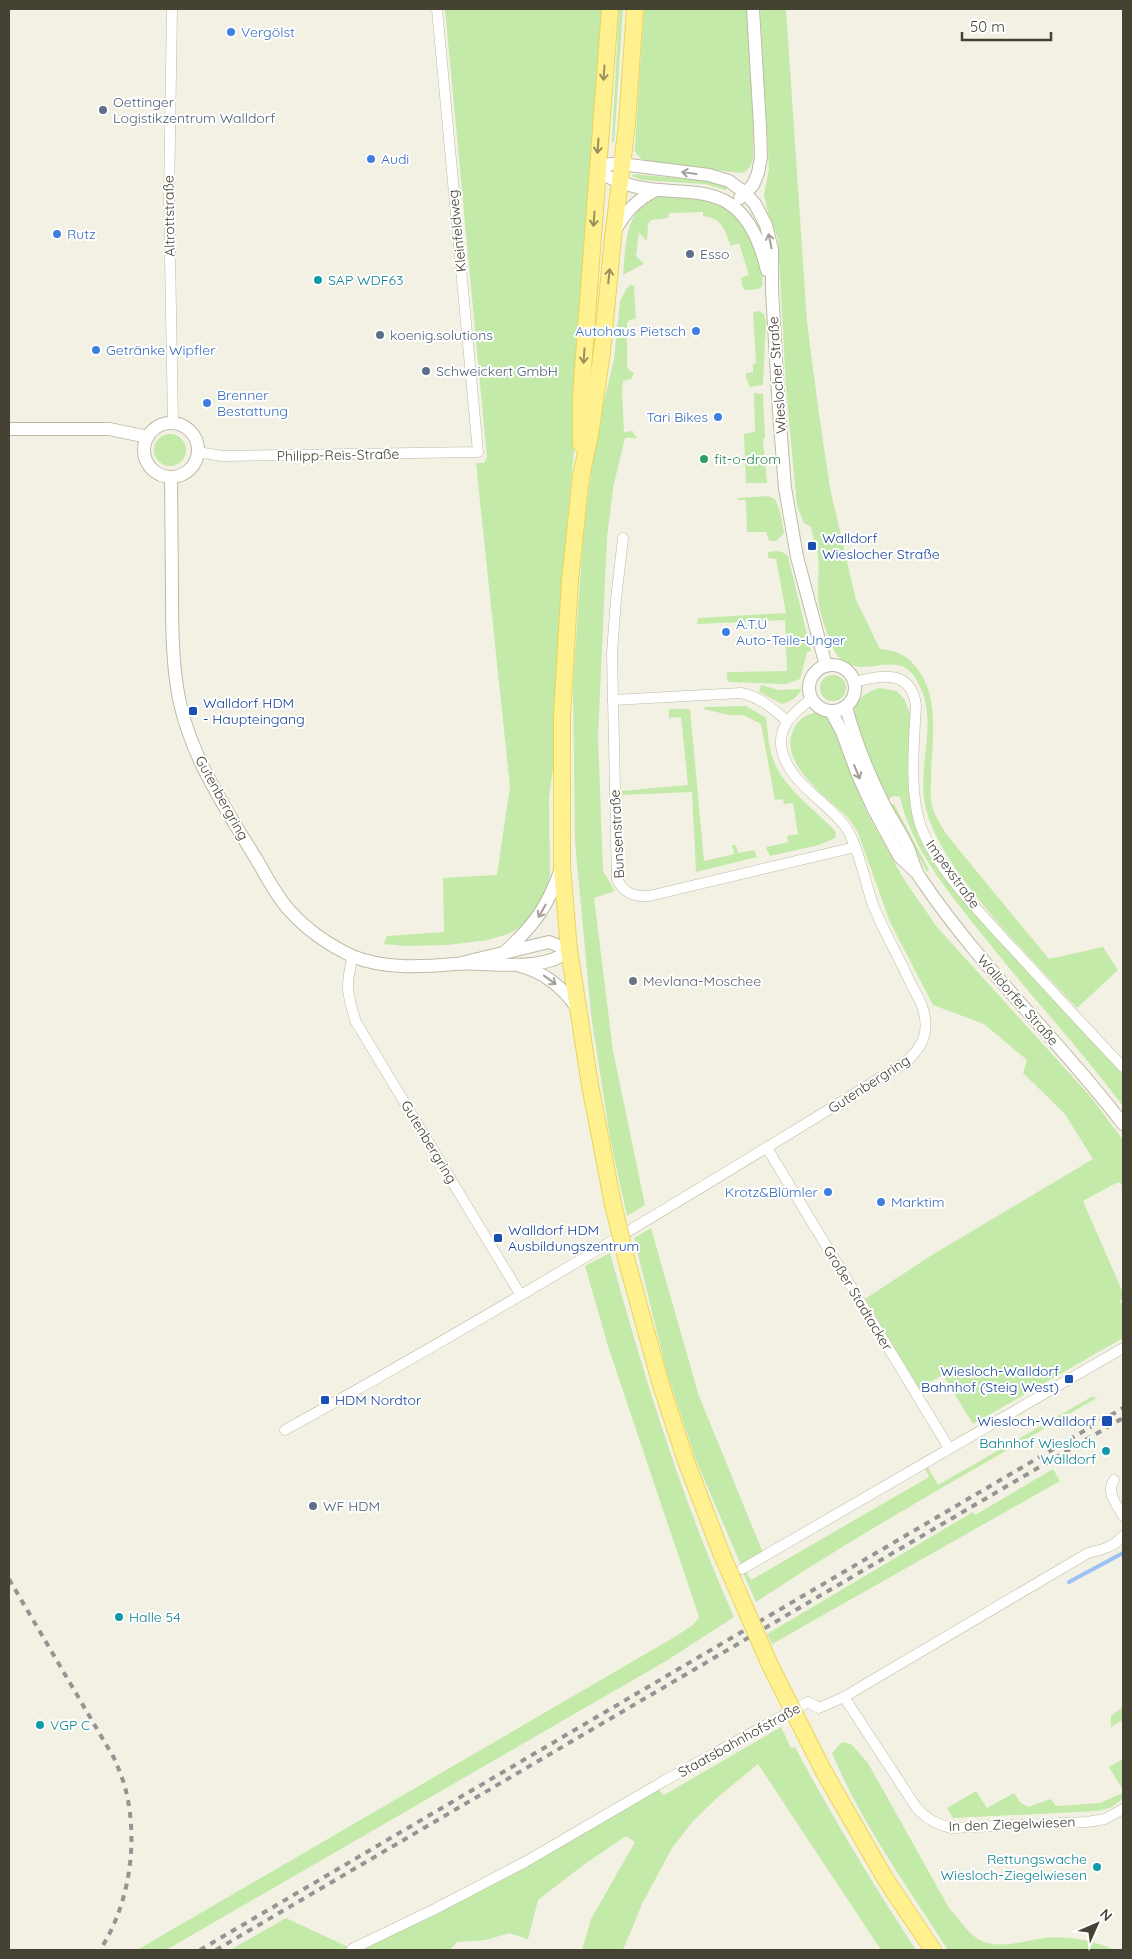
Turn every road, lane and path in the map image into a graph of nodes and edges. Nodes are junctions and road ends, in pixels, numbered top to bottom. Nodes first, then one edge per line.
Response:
1 (172, 9) edge
2 (438, 9) edge
3 (610, 9) edge
4 (635, 9) edge
5 (752, 9) edge
6 (621, 164) junction
7 (597, 170) junction
8 (620, 182) junction
9 (656, 190) junction
10 (745, 193) junction
11 (733, 206) junction
12 (613, 238) junction
13 (772, 290) junction
14 (173, 423) junction
15 (9, 429) edge
16 (148, 437) junction
17 (198, 452) junction
18 (478, 452) joint
19 (581, 476) junction
20 (171, 477) junction
21 (623, 538) dead end
22 (826, 666) junction
23 (854, 682) junction
24 (812, 698) junction
25 (613, 700) junction
26 (846, 706) junction
27 (831, 711) junction
28 (786, 721) junction
29 (854, 847) junction
30 (562, 867) junction
31 (917, 873) junction
32 (569, 950) junction
33 (505, 952) junction
34 (353, 956) junction
35 (457, 964) junction
36 (513, 964) junction
37 (579, 1009) junction
38 (1121, 1062) edge
39 (1123, 1124) edge
40 (767, 1148) junction
41 (520, 1294) junction
42 (1123, 1348) edge
43 (285, 1430) dead end
44 (949, 1448) junction
45 (1114, 1480) dead end
46 (1123, 1516) edge
47 (1123, 1536) edge
48 (742, 1569) dead end
49 (844, 1697) junction
50 (1123, 1810) edge
51 (352, 1949) edge
52 (933, 1950) edge

1 - 14 street, Altrottstraße
2 - 18 street, Kleinfeldweg
3 -> 7 main road
4 - 6 main road
5 - 10 street
6 - 7 street, Wieslocher Straße
6 - 8 main road
10 -> 6 street, Wieslocher Straße
7 - 8 street, Wieslocher Straße
7 -> 19 main road
8 - 9 street, Wieslocher Straße
8 - 12 main road
9 - 11 street, Wieslocher Straße
9 - 12 street
10 - 11 street
13 -> 10 street, Wieslocher Straße
11 - 13 street, Wieslocher Straße
19 -> 12 main road
13 - 22 street, Wieslocher Straße
14 - 16 street
14 - 17 street
15 - 16 street
16 - 20 street
17 - 18 street, Philipp-Reis-Straße
17 - 20 street
19 - 30 main road
20 - 34 street, Gutenbergring
21 - 25 street, Bunsenstraße
22 - 23 street
22 - 24 street
23 - 26 street
23 - 38 street, Impexstraße
24 - 27 street
24 - 28 street
25 - 28 street
25 - 29 street, Bunsenstraße
26 - 27 street
26 - 31 street, Walldorfer Straße
27 -> 31 street, Walldorfer Straße
28 - 29 street, Gutenbergring
29 - 40 street, Gutenbergring
30 - 32 main road
30 -> 33 street
31 - 39 street, Walldorfer Straße
32 - 33 street, Gutenbergring
32 - 36 street, Gutenbergring
32 - 37 main road
33 - 35 street, Gutenbergring
34 - 35 street, Gutenbergring
34 - 41 street, Gutenbergring
35 - 36 street, Gutenbergring
36 -> 37 street
37 - 52 main road, bridge
40 - 41 street, Gutenbergring
40 - 44 street, Großer Stadtacker
41 - 43 street, Gutenbergring
42 - 44 street
44 - 48 street
45 - 46 street
47 - 49 street, Staatsbahnhofstraße
49 - 50 street, In den Ziegelwiesen
49 - 51 street, Staatsbahnhofstraße

